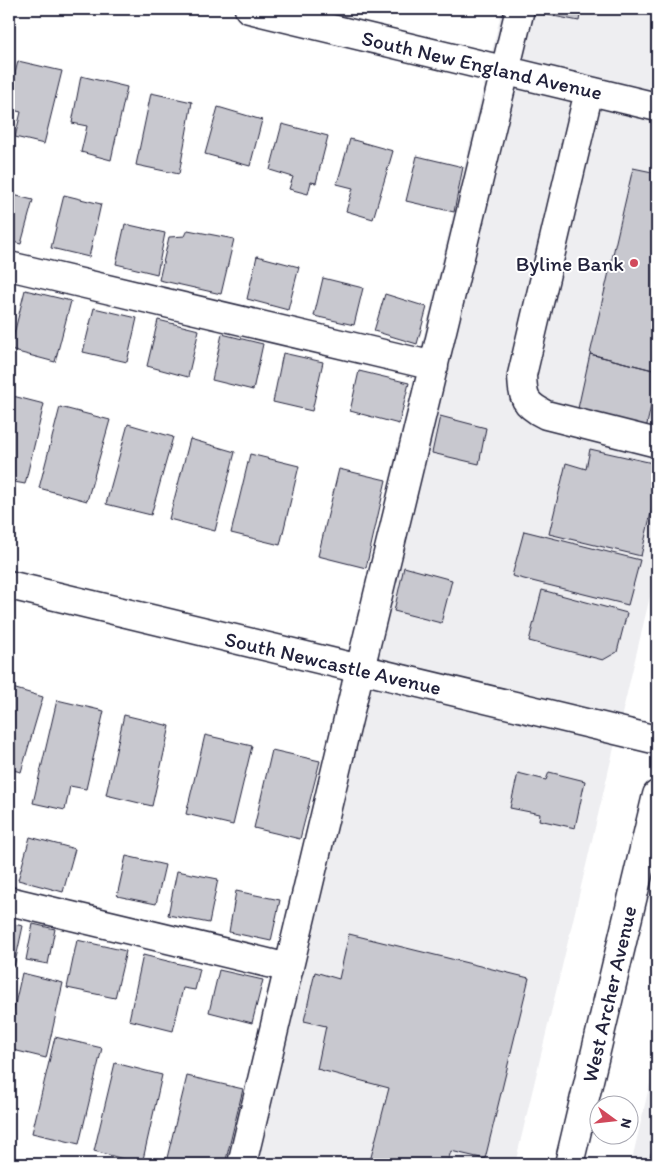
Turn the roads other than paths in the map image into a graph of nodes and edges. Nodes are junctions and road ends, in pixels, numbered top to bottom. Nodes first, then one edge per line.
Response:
1 (249, 9) edge
2 (520, 9) edge
3 (505, 70) junction
4 (590, 91) junction
5 (657, 107) edge
6 (9, 266) edge
7 (434, 366) junction
8 (657, 443) edge
9 (9, 585) edge
10 (360, 669) junction
11 (657, 740) edge
12 (657, 795) edge
13 (9, 901) edge
14 (289, 968) junction
15 (242, 1164) edge
16 (569, 1164) edge

1 - 3 street, South New England Avenue
2 - 3 street
3 - 4 street, South New England Avenue
3 - 7 street
4 - 5 street, South New England Avenue
4 - 8 street
6 - 7 street
7 - 10 street
9 - 10 street, South Newcastle Avenue
10 - 11 street, South Newcastle Avenue
10 - 14 street
12 - 16 street, West Archer Avenue
13 - 14 street
14 - 15 street

